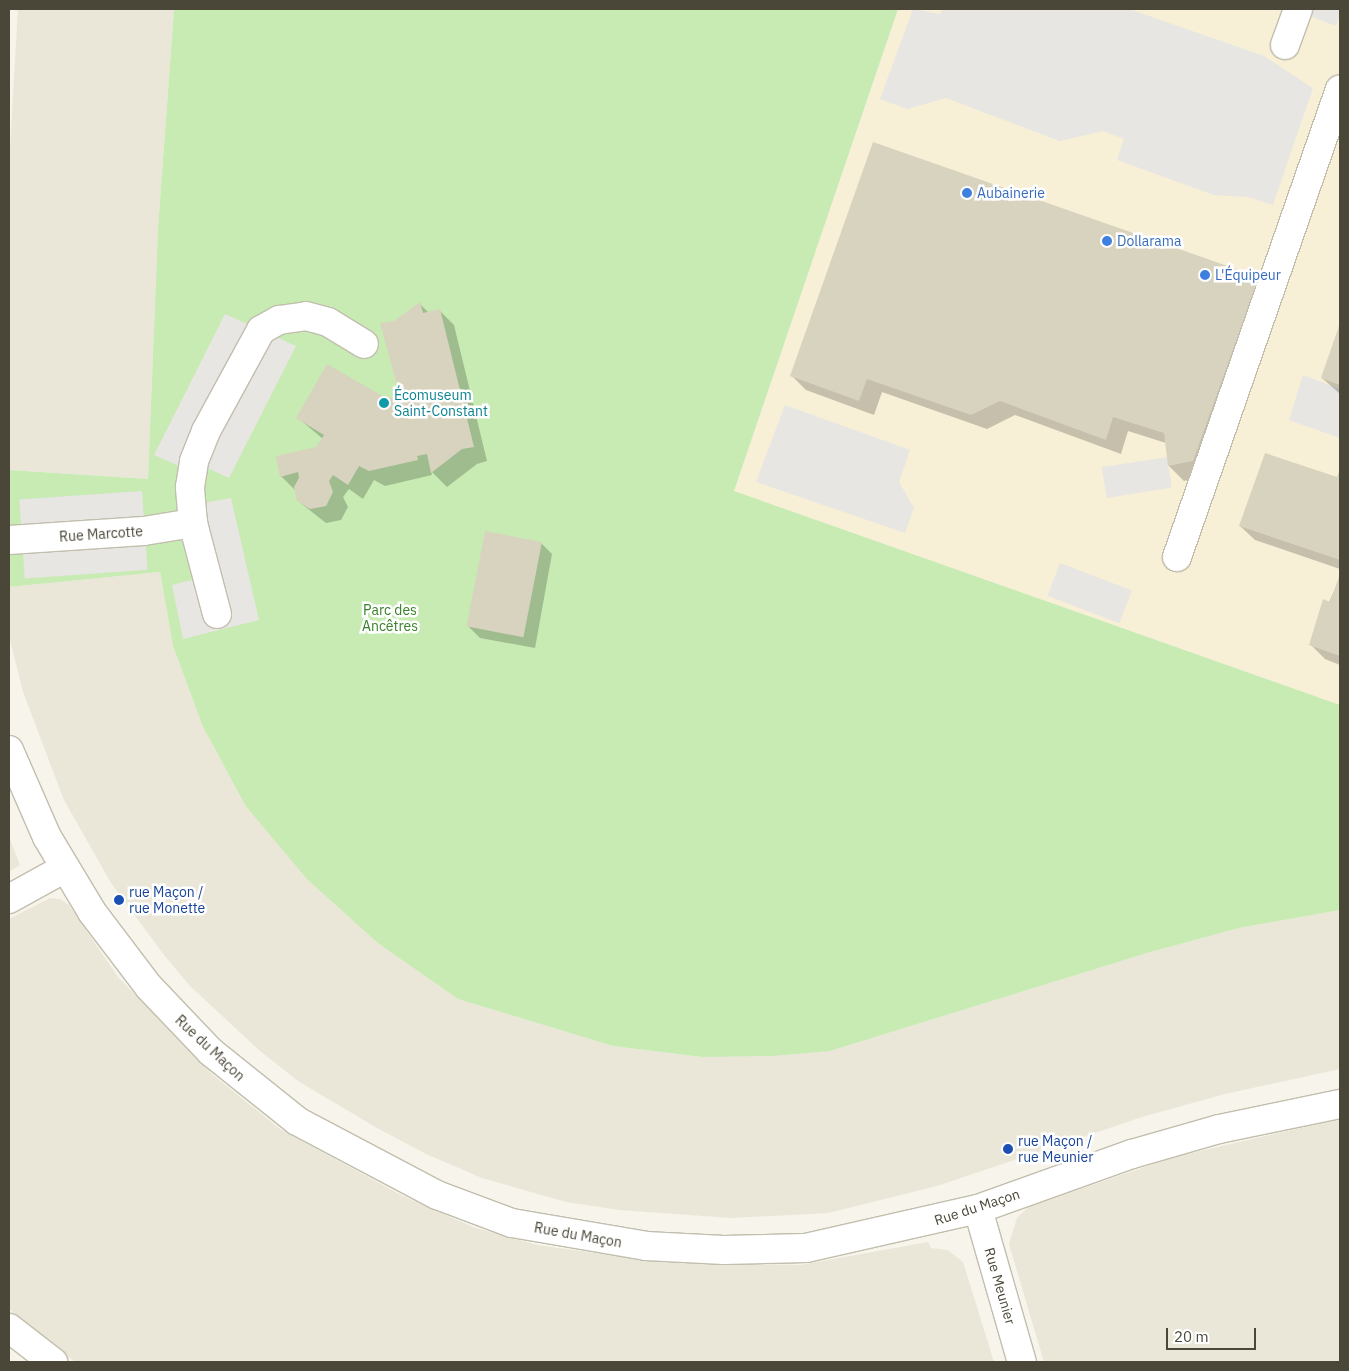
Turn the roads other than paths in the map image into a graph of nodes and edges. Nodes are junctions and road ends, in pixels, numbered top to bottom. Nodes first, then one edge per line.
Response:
1 (1298, 9) edge
2 (1285, 45) dead end
3 (1340, 90) edge
4 (1331, 147) edge
5 (364, 344) dead end
6 (193, 523) junction
7 (9, 540) edge
8 (1177, 557) dead end
9 (217, 614) dead end
10 (9, 750) edge
11 (65, 868) junction
12 (9, 899) edge
13 (1340, 1104) edge
14 (978, 1209) junction
15 (9, 1328) edge
16 (54, 1362) edge
17 (1022, 1362) edge

1 - 2 street
3 - 4 street
4 - 8 street
5 - 6 street
6 - 7 street, Rue Marcotte
6 - 9 street
10 - 11 street, Rue du Maçon
11 - 12 street
11 - 14 street, Rue du Maçon
13 - 14 street, Rue du Maçon
14 - 17 street, Rue Meunier
15 - 16 street

